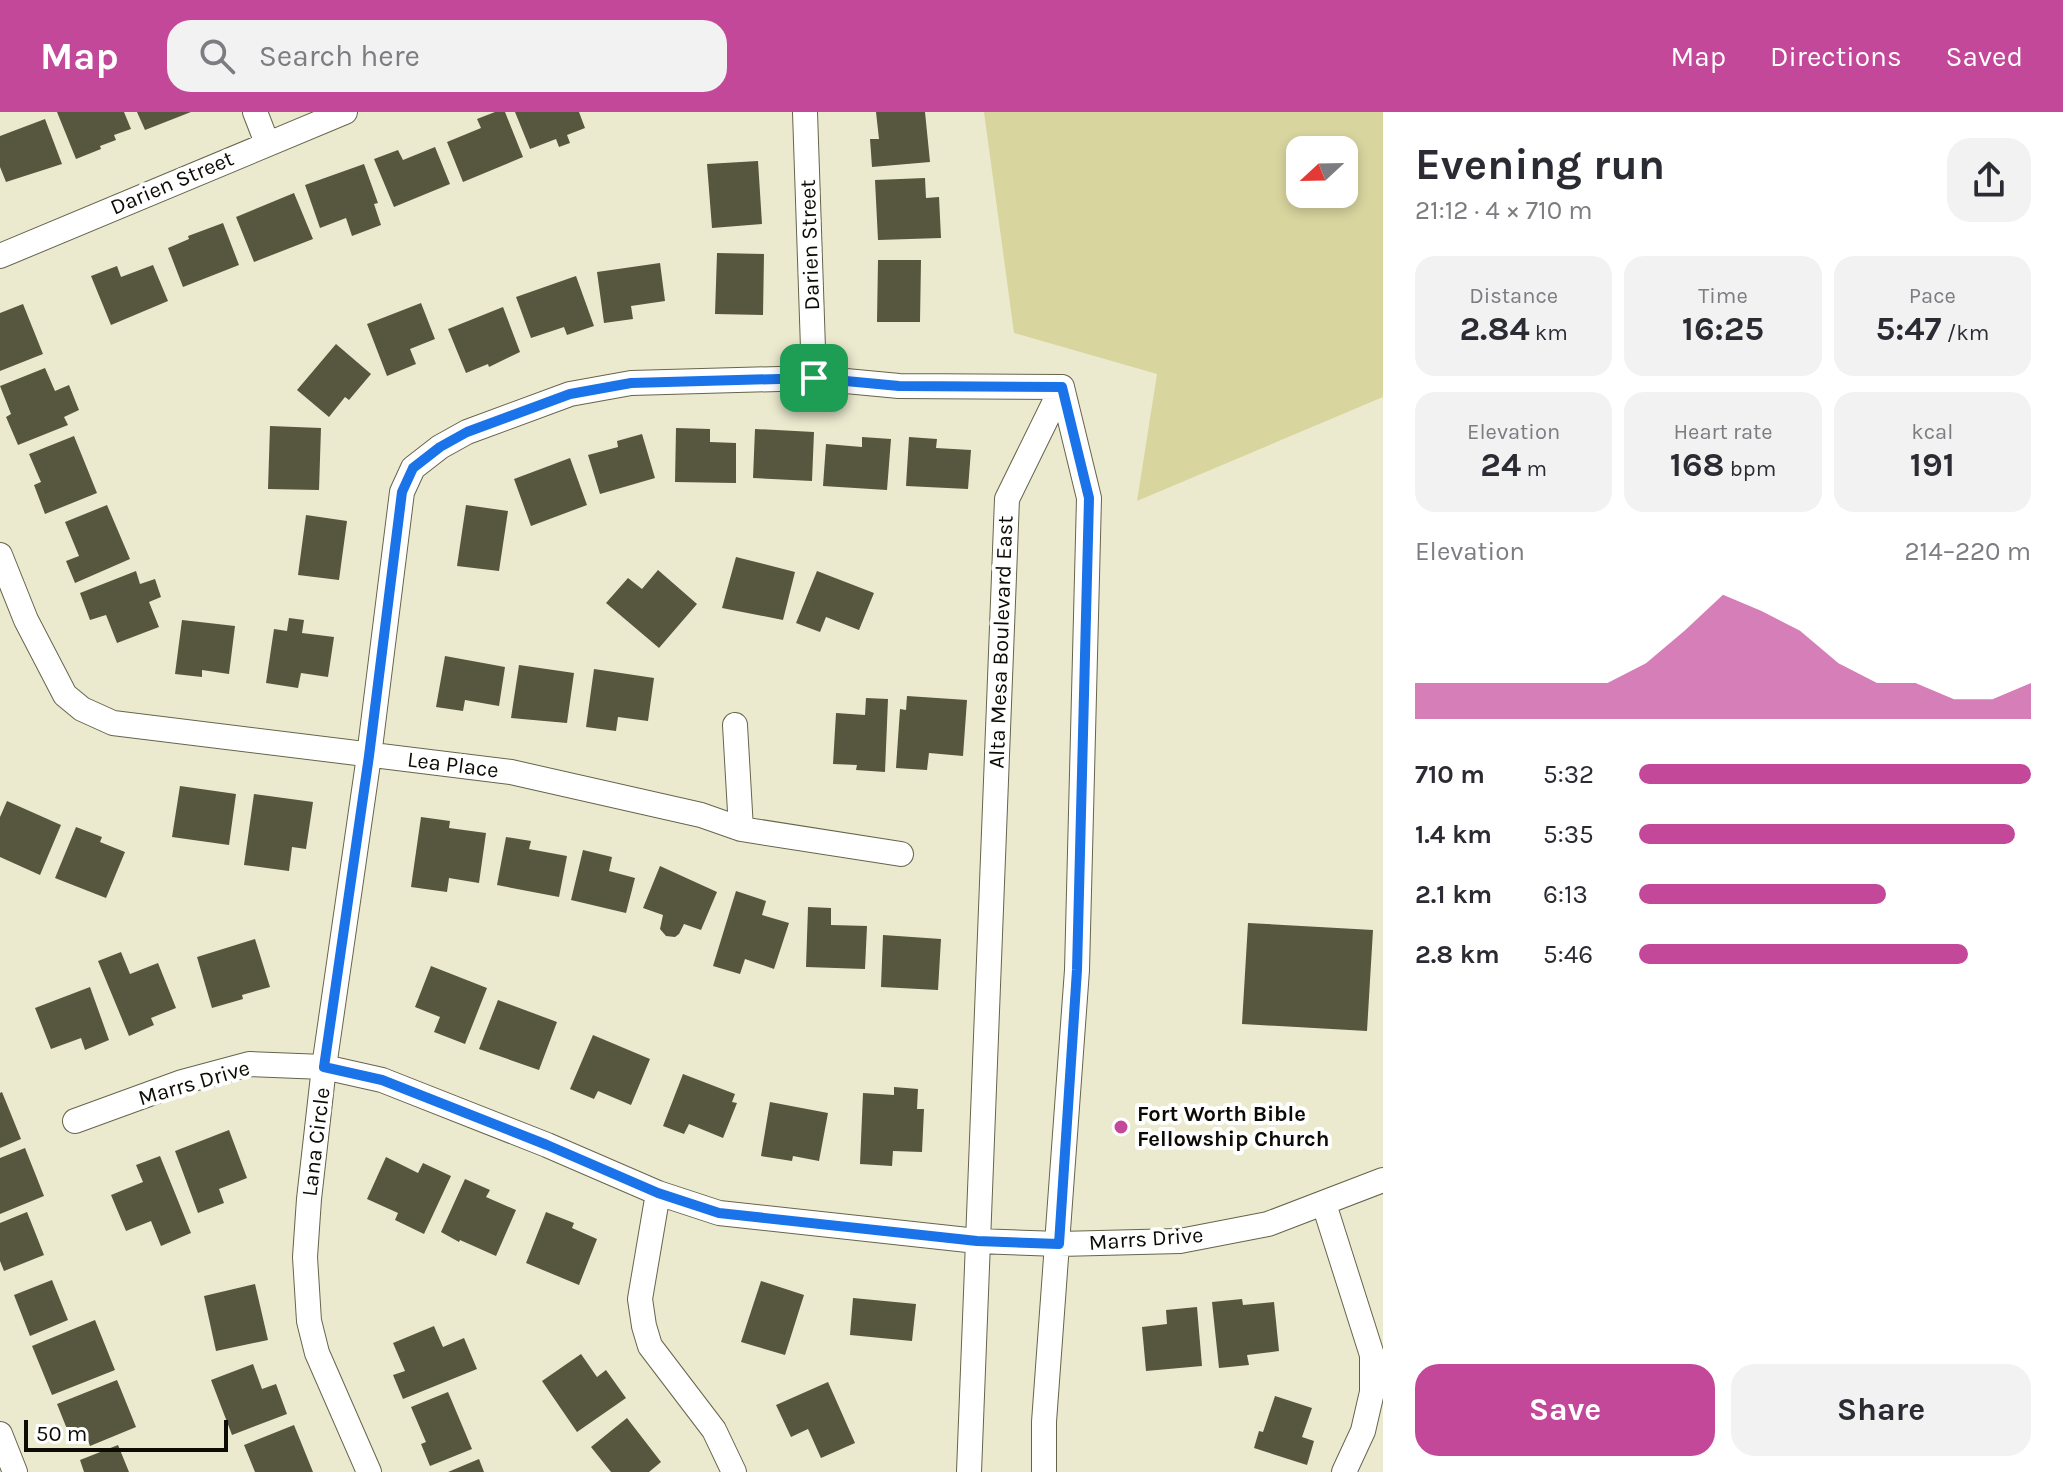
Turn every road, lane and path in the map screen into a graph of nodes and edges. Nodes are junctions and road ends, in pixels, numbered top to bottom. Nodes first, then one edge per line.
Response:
1 (255, 112) edge
2 (345, 112) edge
3 (805, 112) edge
4 (267, 143) junction
5 (0, 256) edge
6 (814, 378) junction
7 (1062, 387) junction
8 (0, 555) edge
9 (735, 725) dead end
10 (369, 756) junction
11 (741, 829) junction
12 (901, 854) dead end
13 (324, 1067) junction
14 (75, 1121) dead end
15 (1383, 1180) edge
16 (658, 1193) junction
17 (1324, 1204) junction
18 (977, 1241) junction
19 (1059, 1244) junction
20 (0, 1434) edge
21 (15, 1472) edge
22 (369, 1472) edge
23 (734, 1472) edge
24 (969, 1472) edge
25 (1044, 1472) edge
26 (1344, 1472) edge

1 - 4 street
2 - 4 street, Darien Street
3 - 6 street, Darien Street
4 - 5 street, Darien Street
6 - 7 street, Lana Circle
6 - 10 street, Lana Circle
7 - 18 street, Alta Mesa Boulevard East
7 - 19 street
8 - 10 street, Lea Place
9 - 11 street
10 - 11 street, Lea Place
10 - 13 street, Lana Circle
11 - 12 street, Lea Place
13 - 14 street, Marrs Drive
13 - 16 street, Marrs Drive
13 - 22 street, Lana Circle
15 - 17 street, Marrs Drive
16 - 18 street, Marrs Drive
16 - 23 street
17 - 19 street, Marrs Drive
17 - 26 street
18 - 19 street, Marrs Drive
18 - 24 street, Alta Mesa Boulevard East
19 - 25 street
20 - 21 street

